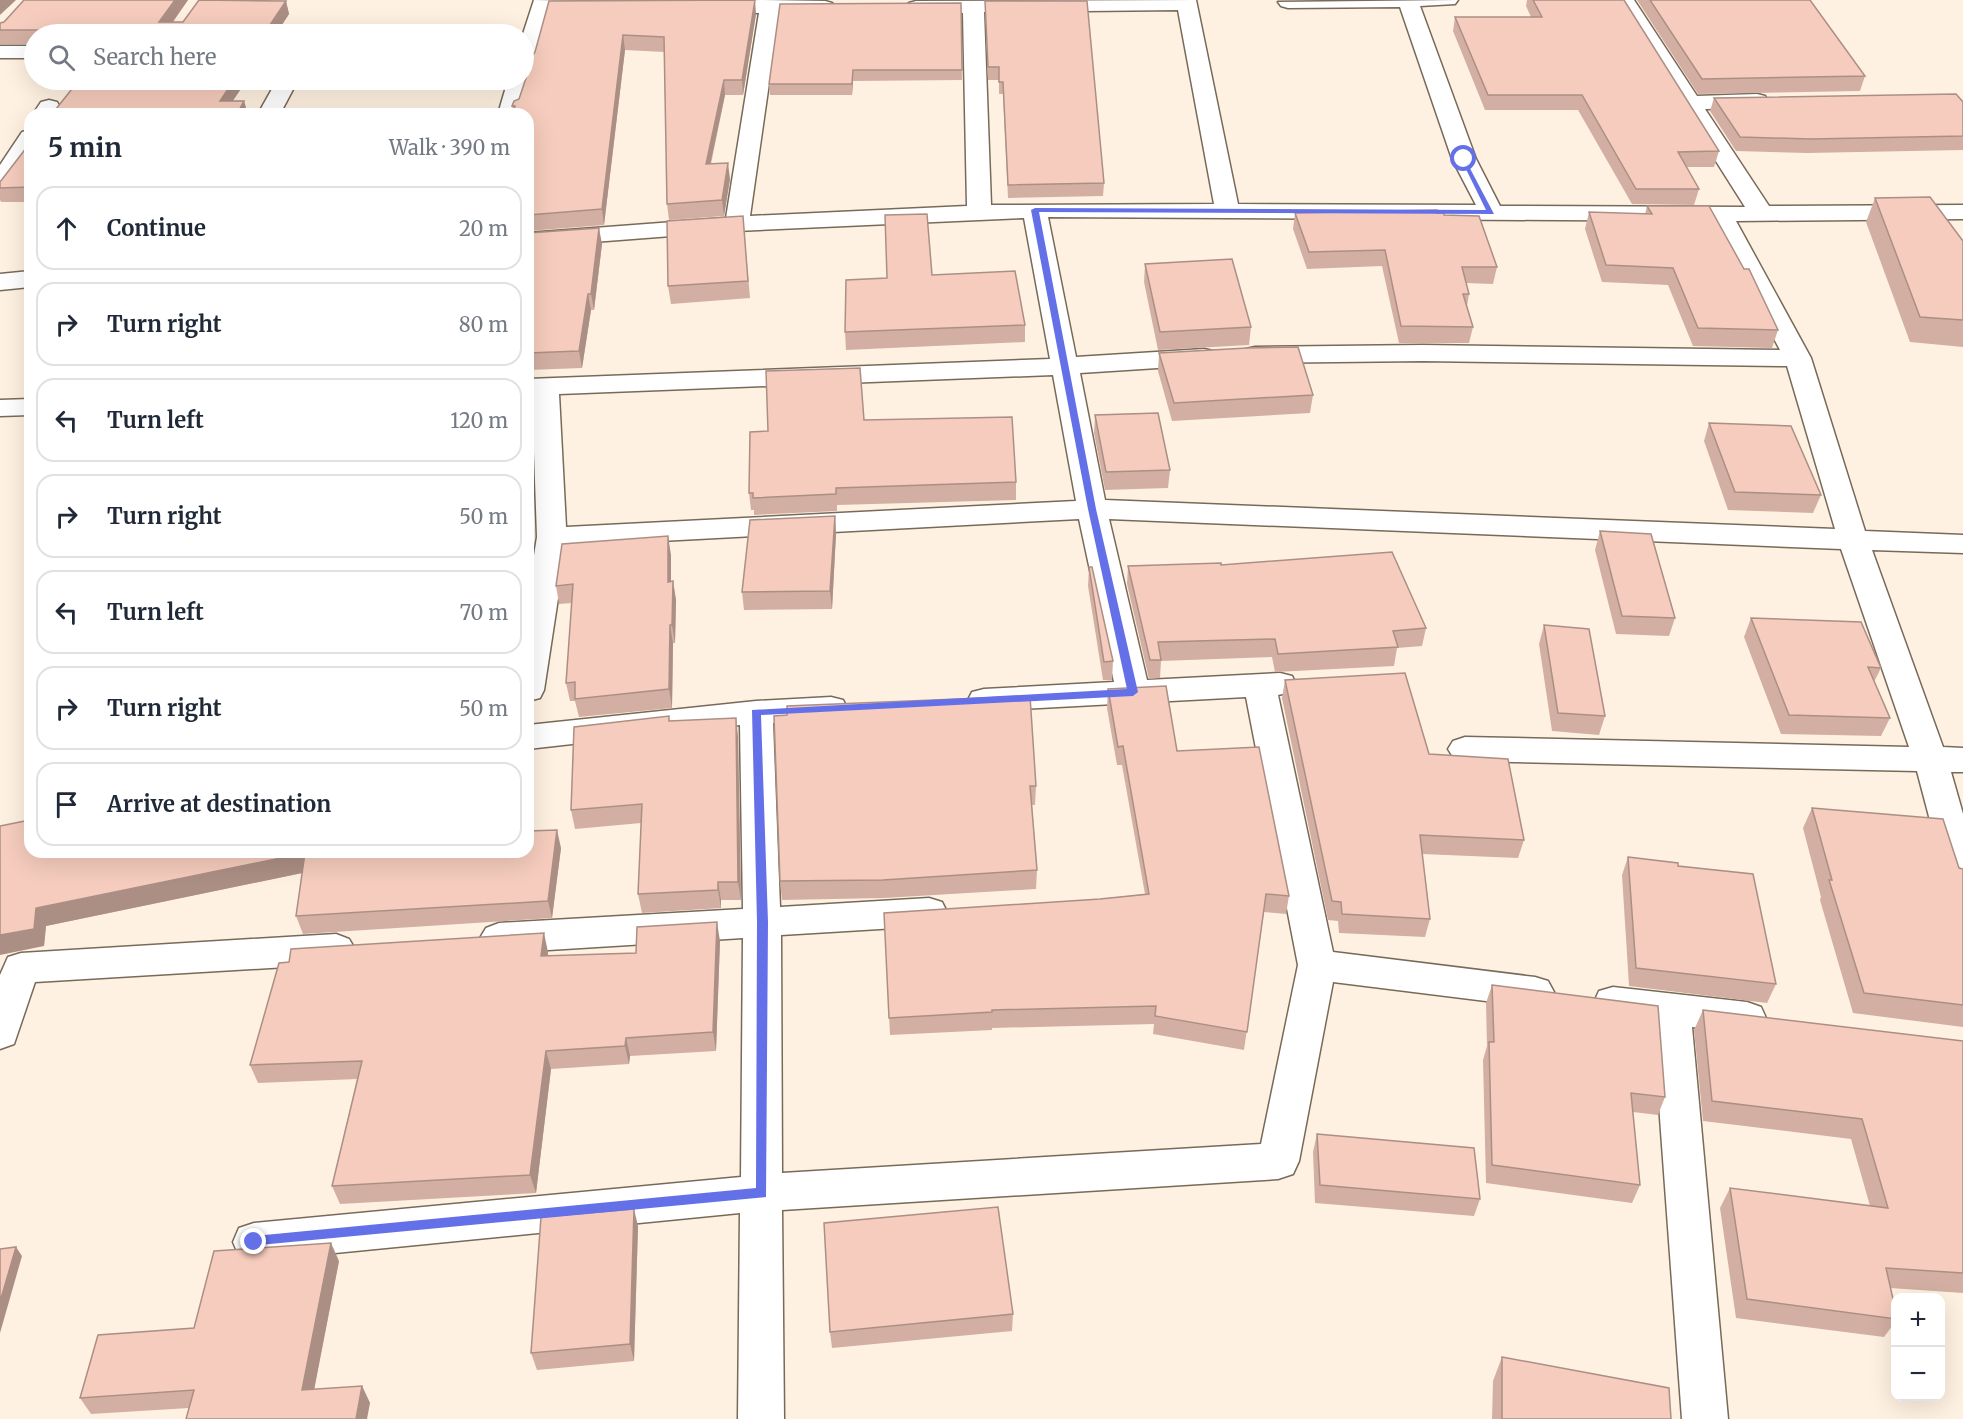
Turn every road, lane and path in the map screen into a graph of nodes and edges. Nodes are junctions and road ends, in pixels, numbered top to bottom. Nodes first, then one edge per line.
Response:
1 (1408, 0) edge
2 (1448, 0) edge
3 (1624, 0) edge
4 (1186, 2) edge
5 (1288, 2) dead end
6 (972, 3) edge
7 (543, 4) edge
8 (770, 4) edge
9 (613, 7) edge
10 (840, 7) edge
11 (900, 7) edge
12 (697, 8) edge
13 (534, 33) edge
14 (0, 52) edge
15 (24, 52) edge
16 (282, 90) edge
17 (516, 90) edge
18 (1773, 101) edge
19 (1690, 103) junction
20 (272, 108) edge
21 (511, 108) edge
22 (16, 150) edge
23 (0, 182) edge
24 (1035, 210) junction
25 (1227, 210) junction
26 (1491, 212) junction
27 (1963, 212) edge
28 (979, 213) junction
29 (1720, 214) junction
30 (1762, 214) junction
31 (737, 224) junction
32 (534, 240) edge
33 (24, 280) edge
34 (0, 282) edge
35 (1797, 358) junction
36 (1066, 366) junction
37 (536, 387) edge
38 (24, 407) edge
39 (0, 408) edge
40 (1092, 509) junction
41 (552, 537) junction
42 (1853, 539) junction
43 (1963, 544) edge
44 (534, 652) edge
45 (1306, 683) edge
46 (1260, 685) junction
47 (1133, 692) junction
48 (957, 702) edge
49 (863, 707) edge
50 (756, 712) junction
51 (534, 736) edge
52 (1465, 749) dead end
53 (1930, 758) junction
54 (1963, 760) edge
55 (1963, 877) edge
56 (960, 910) edge
57 (762, 922) junction
58 (464, 941) edge
59 (368, 947) edge
60 (1317, 965) junction
61 (1671, 1009) junction
62 (1776, 1022) edge
63 (0, 1034) edge
64 (762, 1193) junction
65 (254, 1242) dead end
66 (761, 1419) edge
67 (1705, 1419) edge

1 - 2 street
1 - 5 street
1 - 26 street
3 - 19 street
4 - 6 street
4 - 25 street
6 - 11 street
6 - 28 street
7 - 9 street
7 - 13 street
8 - 10 street
8 - 12 street
8 - 31 street
14 - 15 street
16 - 20 street
17 - 21 street
18 - 19 street
19 - 30 street
22 - 23 street
24 - 25 street
24 - 28 street
24 - 36 street
25 - 26 street
26 - 29 street
27 - 30 street
28 - 31 street
29 - 30 street
29 - 35 street
31 - 32 street
33 - 34 street
35 - 36 street
35 - 42 street
36 - 37 street
36 - 40 street
37 - 41 street
38 - 39 street
40 - 41 street
40 - 42 street
40 - 47 street
41 - 44 street
42 - 43 street
42 - 53 street
45 - 46 street
46 - 47 street
46 - 60 street
47 - 48 street
49 - 50 street
50 - 51 street
50 - 57 street
52 - 53 street
53 - 54 street
53 - 55 street
56 - 57 street
57 - 58 street
57 - 64 street
59 - 63 street
60 - 61 street
60 - 64 street
61 - 62 street
61 - 67 street
64 - 65 street
64 - 66 street

